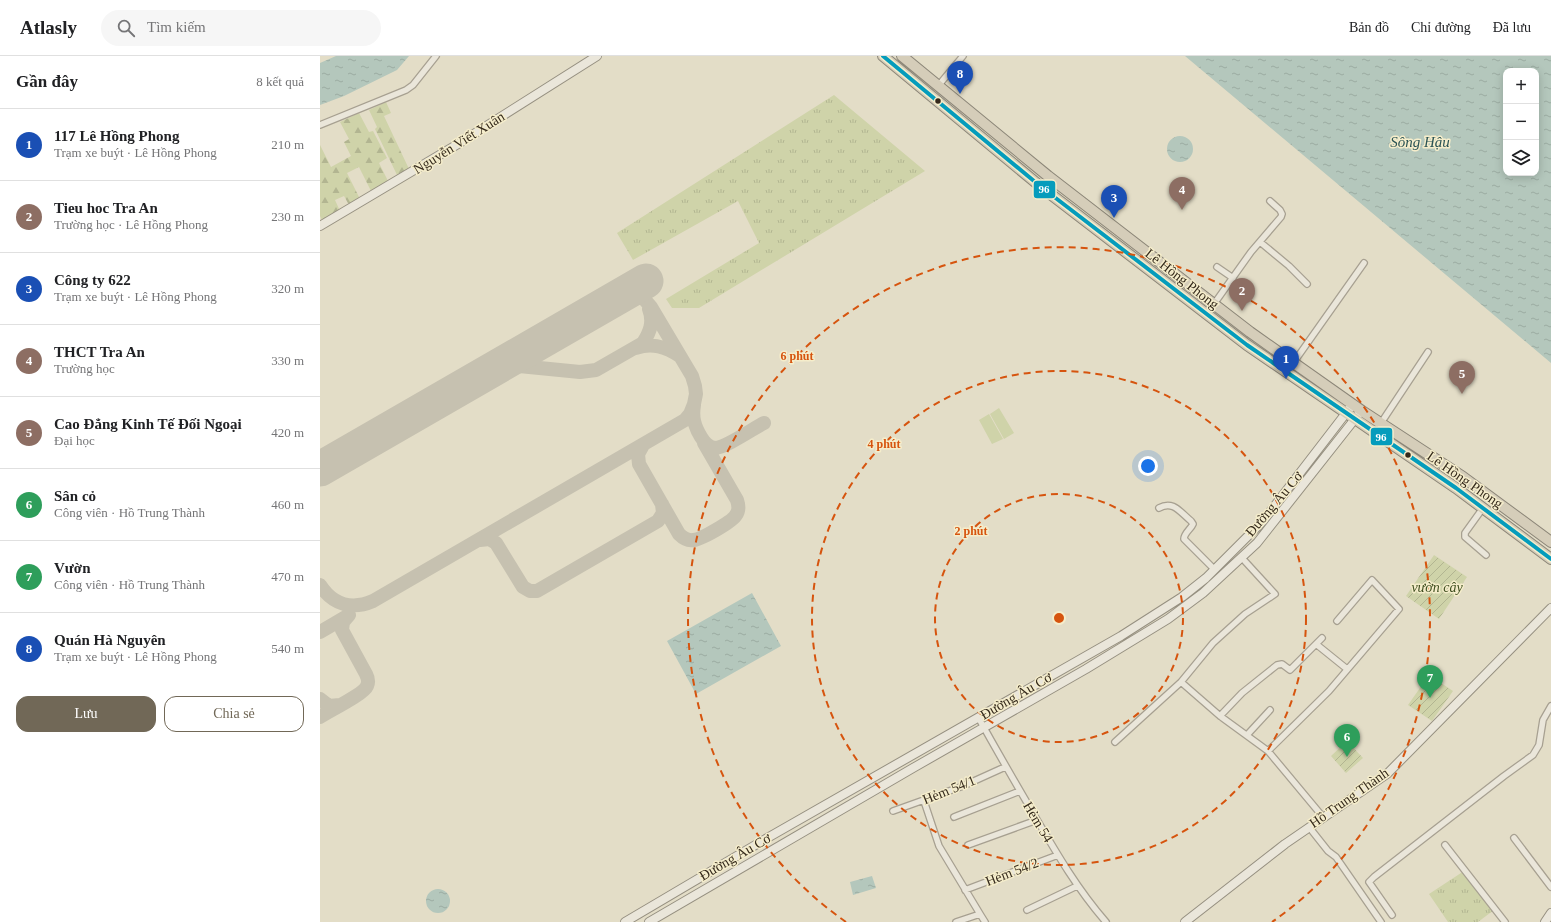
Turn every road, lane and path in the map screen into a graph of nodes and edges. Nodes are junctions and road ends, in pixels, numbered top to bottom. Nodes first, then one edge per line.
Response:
1 (436, 56) edge
2 (597, 56) edge
3 (883, 56) edge
4 (902, 56) edge
5 (963, 56) edge
6 (938, 86) junction
7 (320, 125) edge
8 (1270, 201) dead end
9 (320, 226) edge
10 (1260, 242) junction
11 (1364, 263) dead end
12 (1217, 267) dead end
13 (1233, 278) junction
14 (1307, 284) dead end
15 (1214, 304) junction
16 (1428, 352) dead end
17 (1294, 362) junction
18 (1353, 404) junction
19 (1362, 411) junction
20 (1346, 414) junction
21 (1355, 420) junction
22 (1381, 423) junction
23 (1463, 477) junction
24 (1456, 488) junction
25 (1159, 508) dead end
26 (1483, 508) junction
27 (1551, 542) edge
28 (1486, 555) dead end
29 (1242, 558) junction
30 (1551, 559) edge
31 (1214, 569) junction
32 (1551, 608) edge
33 (1337, 621) dead end
34 (1322, 638) dead end
35 (1316, 644) junction
36 (1104, 646) junction
37 (1110, 656) junction
38 (1347, 669) junction
39 (1181, 682) junction
40 (1551, 706) edge
41 (1270, 710) dead end
42 (1220, 716) junction
43 (978, 717) junction
44 (984, 728) junction
45 (1247, 735) junction
46 (1115, 742) dead end
47 (1268, 752) junction
48 (1005, 767) junction
49 (1020, 791) junction
50 (924, 801) junction
51 (893, 811) dead end
52 (954, 817) dead end
53 (1323, 817) junction
54 (1037, 820) junction
55 (1309, 827) junction
56 (1514, 838) dead end
57 (1445, 844) dead end
58 (968, 845) dead end
59 (1058, 855) junction
60 (1077, 886) junction
61 (1551, 887) edge
62 (965, 890) junction
63 (1027, 910) dead end
64 (1551, 913) edge
65 (980, 914) junction
66 (1392, 915) dead end
67 (625, 922) edge
68 (649, 922) edge
69 (956, 922) edge
70 (985, 922) edge
71 (1106, 922) edge
72 (1185, 922) edge
73 (1381, 922) edge
74 (1504, 922) edge
75 (1545, 922) edge

1 - 7 street
2 - 9 street, Nguyễn Viết Xuân
3 - 20 highway, Lê Hồng Phong
4 - 6 highway, Lê Hồng Phong
5 - 6 street
6 - 15 highway, Lê Hồng Phong
8 - 10 street
10 - 13 street
10 - 14 street
11 - 17 street
12 - 13 street
13 - 15 street
15 - 17 highway, Lê Hồng Phong
16 - 22 street
17 - 18 highway, Lê Hồng Phong
18 - 19 highway, Lê Hồng Phong
18 - 20 street, Đường Âu Cơ
19 - 21 street, Đường Âu Cơ
19 - 22 highway, Lê Hồng Phong
20 - 21 highway, Lê Hồng Phong
20 - 31 street, Đường Âu Cơ
21 - 24 highway, Lê Hồng Phong
21 - 29 street, Đường Âu Cơ
22 - 23 highway, Lê Hồng Phong
23 - 24 highway
23 - 27 highway, Lê Hồng Phong
24 - 26 highway, Lê Hồng Phong
25 - 31 street
26 - 28 street
26 - 30 highway, Lê Hồng Phong
29 - 37 street, Đường Âu Cơ
29 - 39 street
31 - 36 street, Đường Âu Cơ
32 - 53 street, Hồ Trung Thành
33 - 38 street
34 - 35 street
35 - 38 street
35 - 42 street
36 - 37 street
36 - 43 street, Đường Âu Cơ
37 - 44 street, Đường Âu Cơ
38 - 47 street
39 - 42 street
39 - 46 street
40 - 66 street
41 - 45 street
42 - 45 street
43 - 44 street, Hẻm 54
43 - 67 street, Đường Âu Cơ
44 - 48 street, Hẻm 54
44 - 68 street, Đường Âu Cơ
45 - 47 street
47 - 53 street
48 - 49 street, Hẻm 54
48 - 50 street, Hẻm 54/1
49 - 52 street
49 - 54 street, Hẻm 54
50 - 51 street, Hẻm 54/1
50 - 62 street
53 - 55 street, Hồ Trung Thành
54 - 58 street
54 - 59 street, Hẻm 54
55 - 72 street, Hồ Trung Thành
55 - 73 street
56 - 61 street
57 - 74 street
59 - 60 street, Hẻm 54
59 - 62 street, Hẻm 54/2
60 - 63 street
60 - 71 street, Hẻm 54
62 - 65 street
64 - 75 street
65 - 69 street
65 - 70 street

